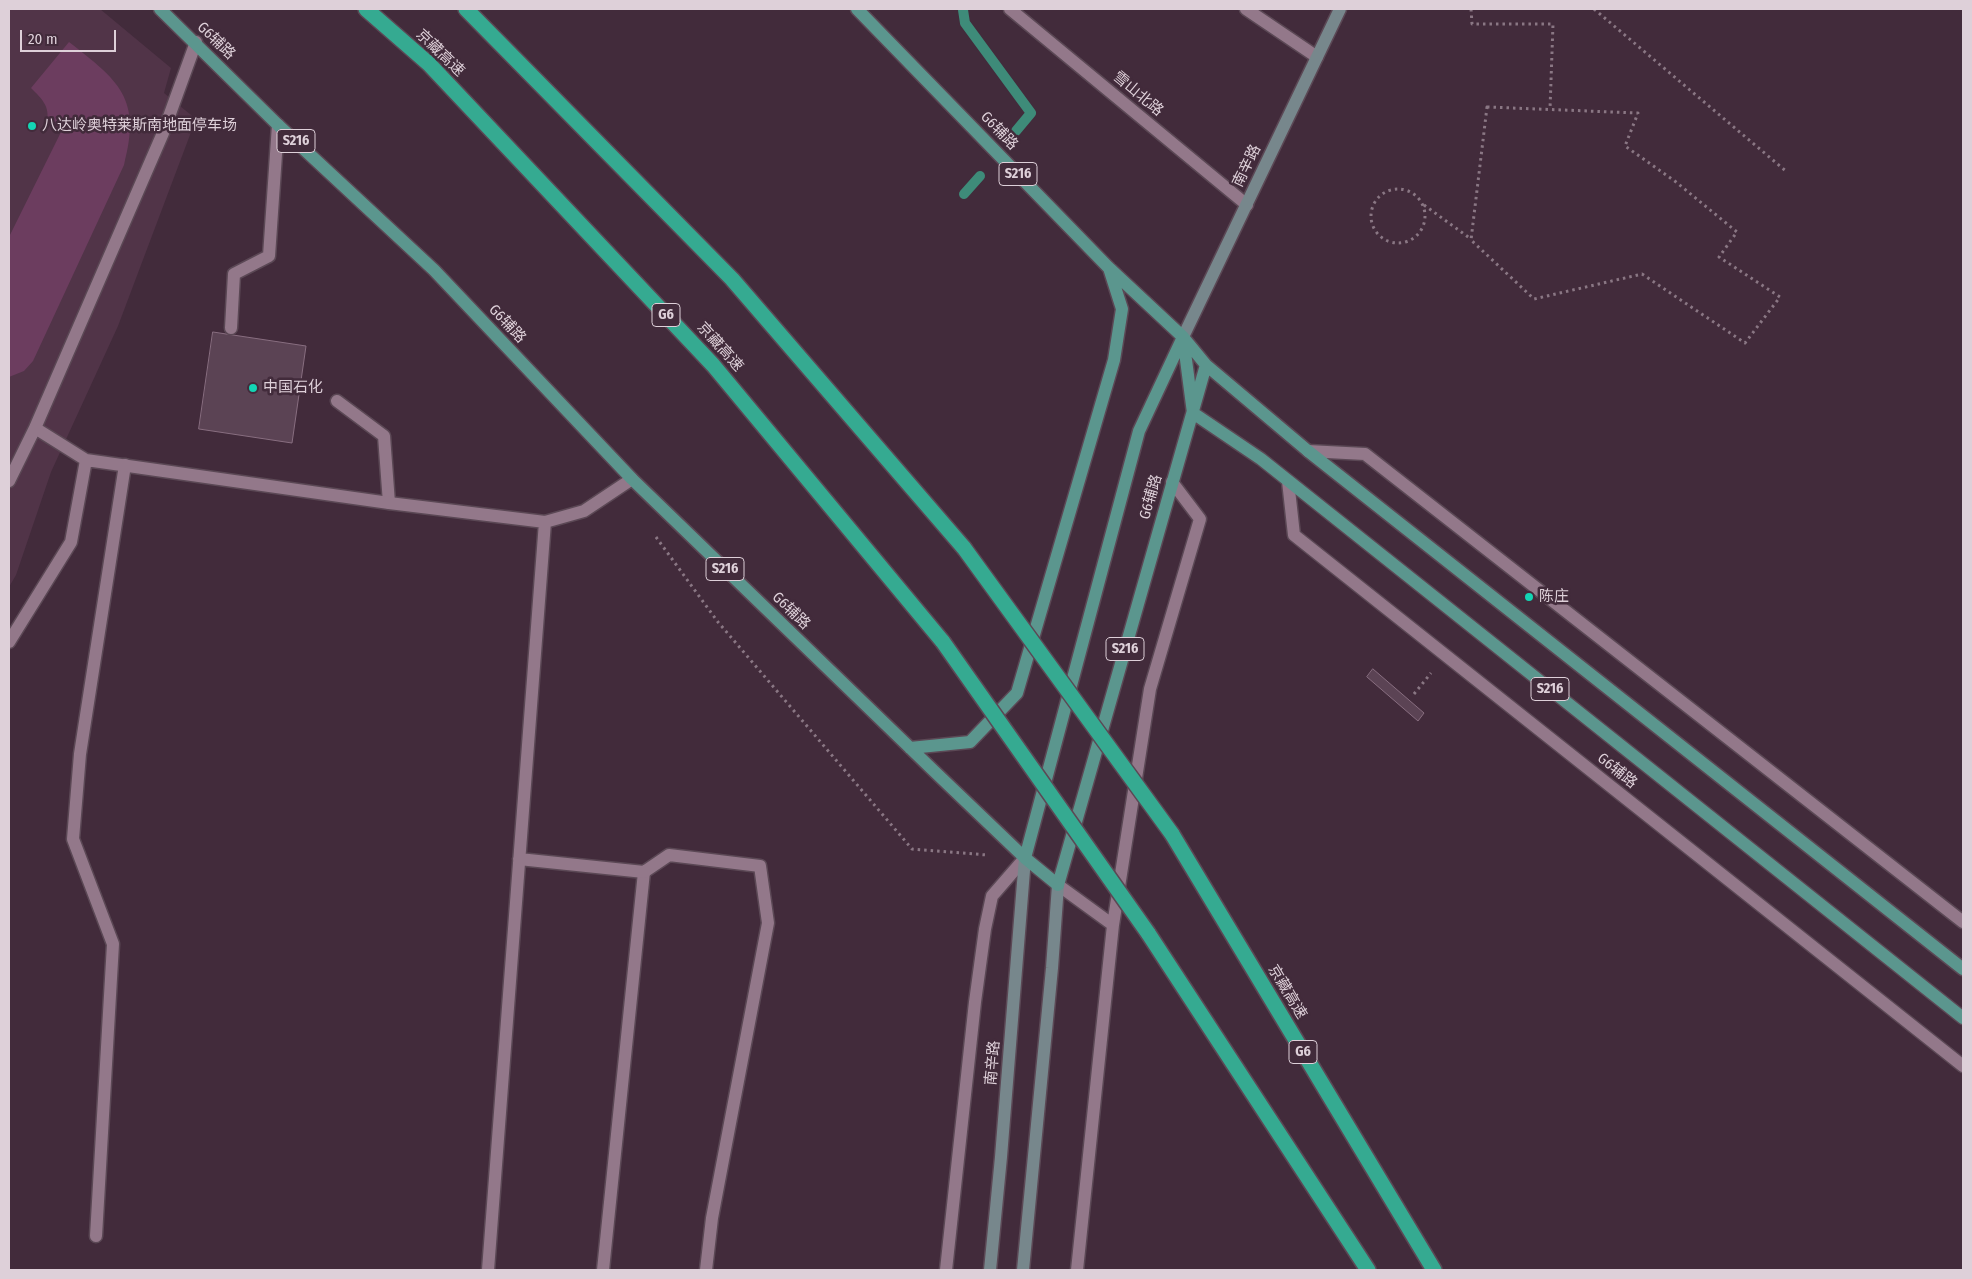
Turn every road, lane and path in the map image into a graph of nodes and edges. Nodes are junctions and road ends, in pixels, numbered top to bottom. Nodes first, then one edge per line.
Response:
1 (160, 9) edge
2 (366, 9) edge
3 (466, 9) edge
4 (857, 9) edge
5 (1010, 9) edge
6 (1246, 9) edge
7 (1340, 9) edge
8 (1471, 9) edge
9 (1594, 9) edge
10 (196, 42) junction
11 (1317, 57) junction
12 (1550, 110) junction
13 (278, 124) junction
14 (1787, 172) dead end
15 (1422, 204) junction
16 (1247, 205) junction
17 (1471, 240) junction
18 (1108, 267) junction
19 (231, 328) dead end
20 (1183, 337) junction
21 (1206, 365) junction
22 (337, 400) dead end
23 (1193, 413) junction
24 (35, 428) junction
25 (1308, 450) junction
26 (86, 460) junction
27 (125, 465) junction
28 (632, 479) junction
29 (9, 481) edge
30 (1288, 481) junction
31 (1172, 482) junction
32 (389, 503) junction
33 (546, 522) junction
34 (9, 642) edge
35 (910, 748) junction
36 (1025, 858) junction
37 (519, 859) junction
38 (644, 872) junction
39 (1058, 885) junction
40 (1963, 922) edge
41 (1113, 925) junction
42 (1963, 969) edge
43 (1963, 1018) edge
44 (1963, 1066) edge
45 (96, 1236) dead end
46 (488, 1270) edge
47 (603, 1270) edge
48 (706, 1270) edge
49 (946, 1270) edge
50 (990, 1270) edge
51 (1023, 1270) edge
52 (1077, 1270) edge
53 (1368, 1270) edge
54 (1434, 1270) edge

1 - 10 main road, G6辅路 / S216
2 - 53 highway, 京藏高速 / G6, bridge
3 - 54 highway, 京藏高速 / G6, bridge
4 - 18 main road, G6辅路 / S216
5 - 16 street, 雪山北路
6 - 11 street
7 - 11 main road, 南辛路
8 - 12 path
9 - 14 path
10 - 13 main road, G6辅路 / S216
10 - 24 street
11 - 16 main road, 南辛路
12 - 17 path
12 - 17 path
13 - 19 street
13 - 28 main road, G6辅路 / S216
15 - 15 path
15 - 17 path
16 - 20 main road, 南辛路
18 - 20 main road, G6辅路 / S216
18 - 35 main road
20 - 21 main road, G6辅路 / S216
20 - 23 main road, G6辅路 / S216
20 - 36 main road
21 - 23 main road
21 - 25 main road, G6辅路 / S216
22 - 32 street
23 - 30 main road, G6辅路 / S216
23 - 31 main road, G6辅路 / S216
24 - 26 street
24 - 29 street
25 - 40 street
25 - 42 main road, G6辅路 / S216
26 - 27 street
26 - 34 street
27 - 32 street
27 - 45 street
28 - 33 street
28 - 35 main road, G6辅路 / S216
30 - 43 main road, G6辅路 / S216
30 - 44 street, G6辅路 / S216
31 - 39 main road, G6辅路 / S216
31 - 41 street
32 - 33 street
33 - 37 street
35 - 36 main road, G6辅路 / S216
36 - 39 main road, G6辅路 / S216
36 - 49 street
36 - 50 main road, 南辛路
37 - 38 street
37 - 46 street
38 - 47 street
38 - 48 street
39 - 41 street
39 - 51 main road
41 - 52 street

